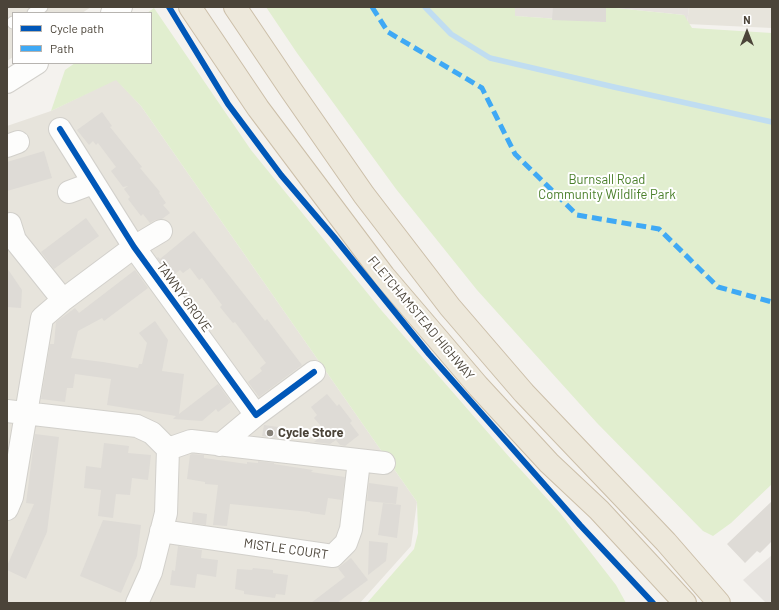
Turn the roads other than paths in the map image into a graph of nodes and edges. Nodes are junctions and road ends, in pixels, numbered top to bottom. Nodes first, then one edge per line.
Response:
1 (190, 7) edge
2 (235, 7) edge
3 (35, 64) edge
4 (7, 82) edge
5 (60, 129) dead end
6 (93, 184) junction
7 (69, 192) dead end
8 (10, 224) dead end
9 (162, 230) dead end
10 (134, 247) junction
11 (63, 300) junction
12 (314, 372) dead end
13 (17, 412) edge
14 (256, 415) junction
15 (220, 445) junction
16 (168, 449) junction
17 (359, 461) junction
18 (384, 463) dead end
19 (7, 509) edge
20 (611, 525) junction
21 (161, 531) junction
22 (137, 603) edge
23 (669, 603) edge
24 (685, 603) edge
25 (719, 603) edge

1 - 20 highway, FLETCHAMSTEAD HIGHWAY
2 - 25 highway
3 - 4 street
5 - 6 street, TAWNY GROVE
6 - 7 street
6 - 10 street, TAWNY GROVE
8 - 11 street
9 - 10 street
10 - 11 street
10 - 14 street, TAWNY GROVE
11 - 13 street
12 - 14 street
13 - 16 street
13 - 19 street
14 - 15 street
15 - 16 street
15 - 17 street
16 - 21 street
17 - 18 street
17 - 21 street, MISTLE COURT
20 - 23 highway
20 - 24 highway, FLETCHAMSTEAD HIGHWAY
21 - 22 street

